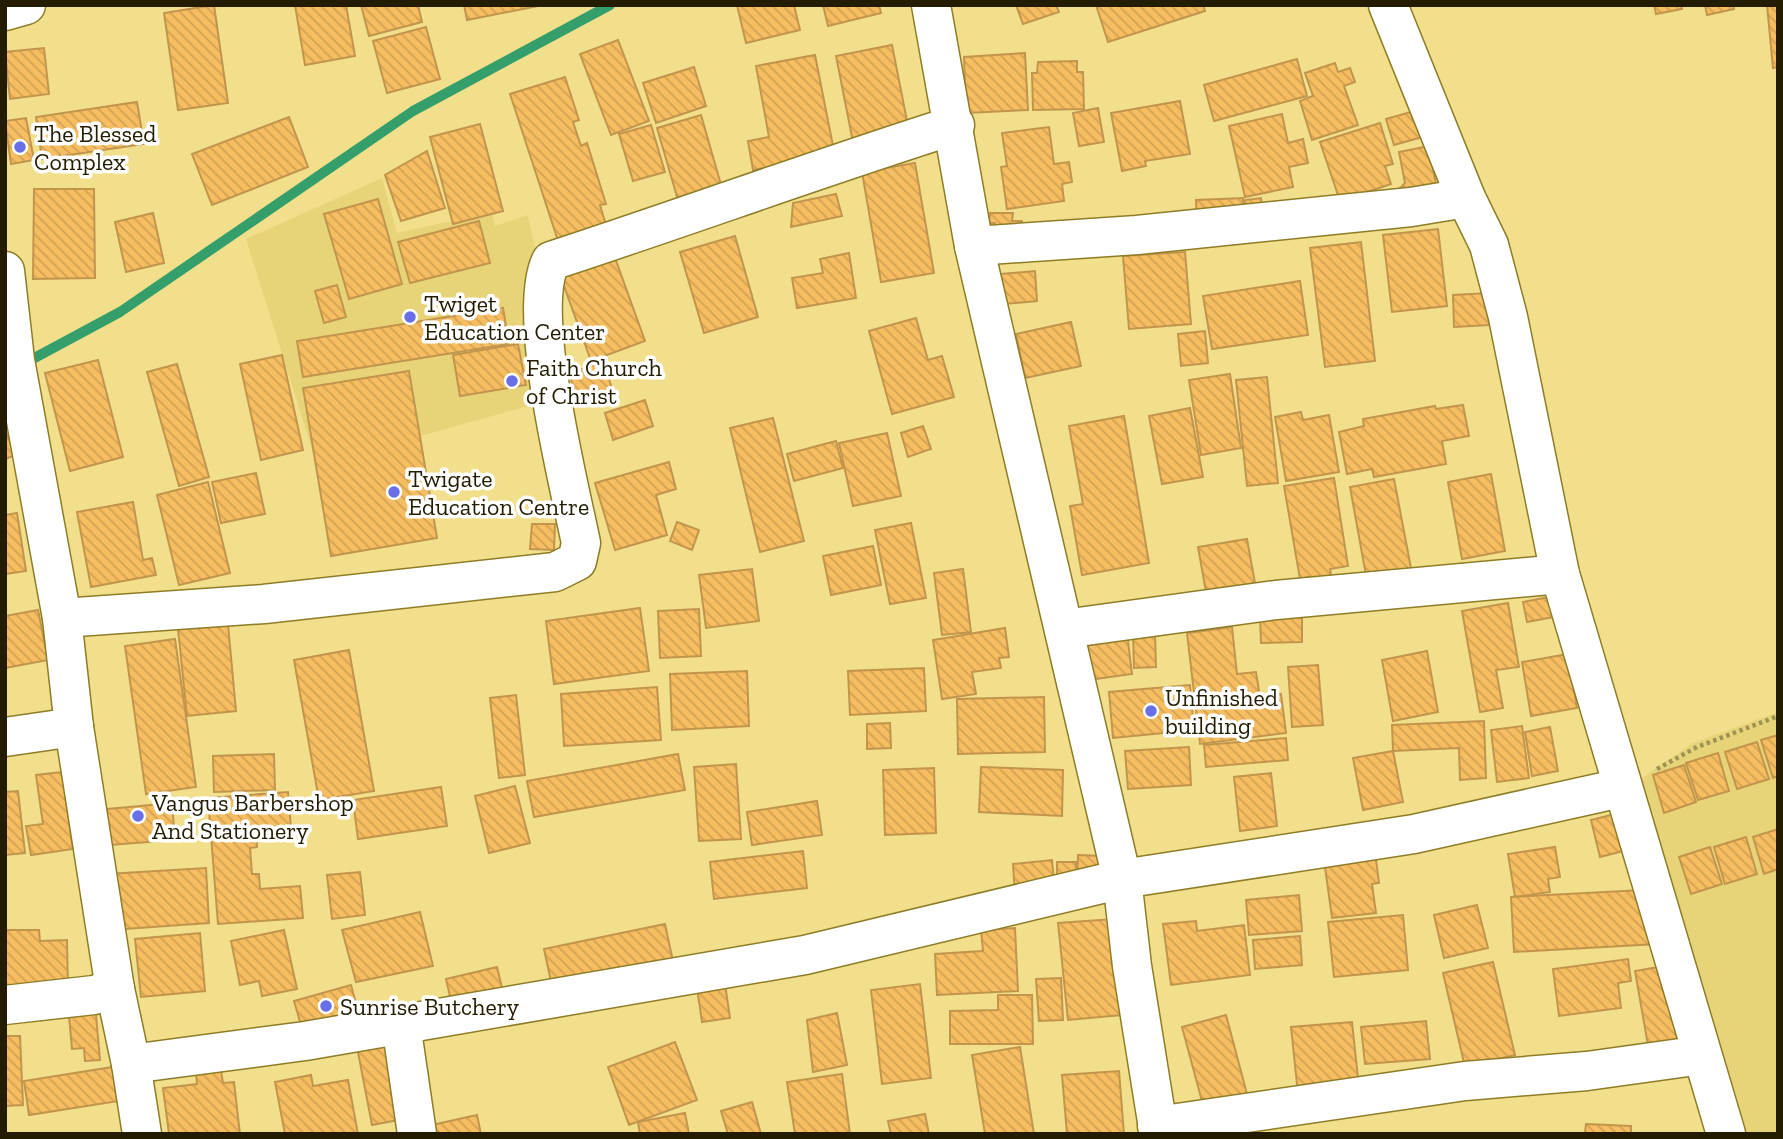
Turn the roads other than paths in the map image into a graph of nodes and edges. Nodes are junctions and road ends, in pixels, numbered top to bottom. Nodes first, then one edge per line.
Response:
1 (26, 5) edge
2 (931, 5) edge
3 (1388, 5) edge
4 (5, 11) edge
5 (955, 125) junction
6 (1466, 198) junction
7 (974, 246) junction
8 (5, 271) edge
9 (1560, 574) junction
10 (62, 618) junction
11 (1064, 629) junction
12 (74, 727) junction
13 (5, 737) edge
14 (1621, 788) junction
15 (1122, 879) junction
16 (114, 989) junction
17 (5, 1004) edge
18 (401, 1024) junction
19 (1702, 1055) junction
20 (131, 1064) junction
21 (1158, 1130) edge
22 (142, 1134) edge
23 (417, 1134) edge
24 (1726, 1134) edge

1 - 4 street
2 - 5 street
3 - 6 street
5 - 7 street
5 - 10 street
6 - 7 street
6 - 9 street
7 - 11 street
8 - 10 street
9 - 11 street
9 - 14 street
10 - 12 street
11 - 15 street
12 - 13 street
12 - 16 street
14 - 15 street
14 - 19 street
15 - 18 street
15 - 21 street
16 - 17 street
16 - 20 street
18 - 20 street
18 - 23 street
19 - 21 street
19 - 24 street
20 - 22 street

